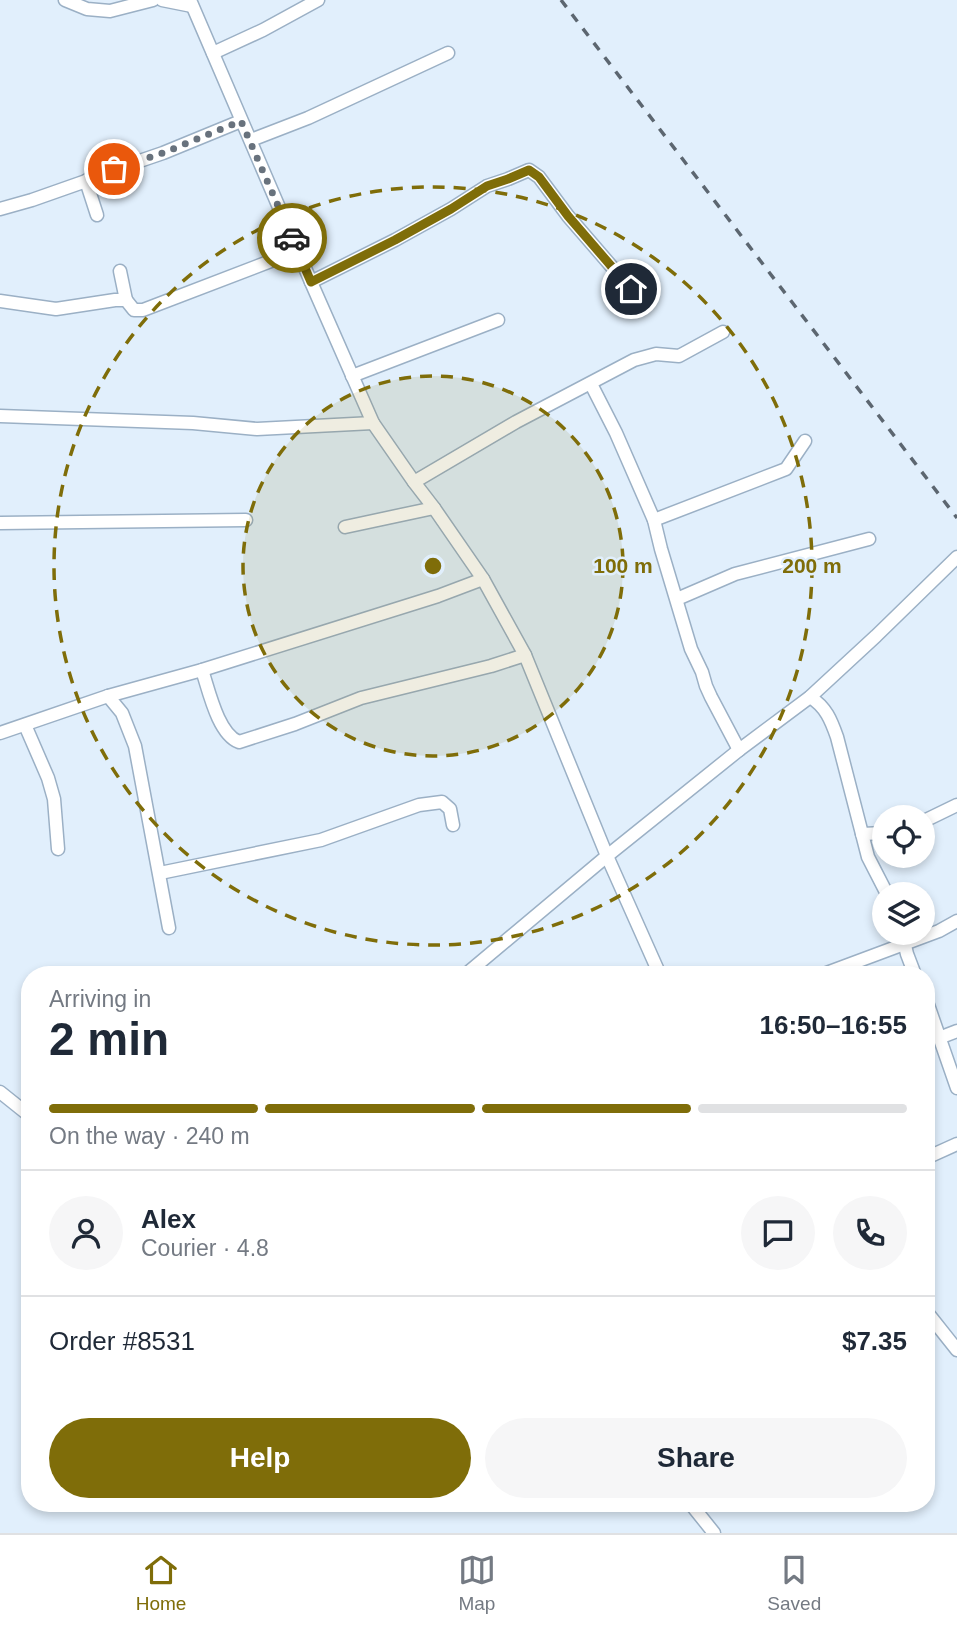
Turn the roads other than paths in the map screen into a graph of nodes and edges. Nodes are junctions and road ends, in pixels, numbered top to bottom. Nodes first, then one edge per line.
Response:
1 (65, 0) edge
2 (153, 0) edge
3 (162, 0) edge
4 (318, 0) edge
5 (191, 3) edge
6 (213, 53) junction
7 (448, 53) dead end
8 (241, 121) junction
9 (251, 140) junction
10 (86, 181) junction
11 (0, 209) edge
12 (97, 215) dead end
13 (297, 251) junction
14 (120, 271) dead end
15 (311, 282) junction
16 (631, 289) dead end
17 (126, 300) junction
18 (0, 301) edge
19 (498, 320) dead end
20 (723, 332) dead end
21 (352, 376) junction
22 (591, 384) junction
23 (0, 416) edge
24 (373, 423) junction
25 (805, 441) dead end
26 (414, 482) junction
27 (434, 508) junction
28 (246, 520) dead end
29 (654, 520) junction
30 (0, 523) edge
31 (345, 527) dead end
32 (869, 539) dead end
33 (957, 557) edge
34 (483, 579) junction
35 (677, 599) junction
36 (525, 655) junction
37 (202, 670) junction
38 (108, 696) junction
39 (810, 697) junction
40 (25, 725) junction
41 (0, 733) edge
42 (740, 750) junction
43 (957, 805) edge
44 (935, 816) edge
45 (453, 825) dead end
46 (862, 834) junction
47 (872, 834) edge
48 (58, 849) dead end
49 (607, 856) junction
50 (160, 873) junction
51 (881, 882) edge
52 (957, 921) edge
53 (169, 928) dead end
54 (935, 932) edge
55 (887, 945) edge
56 (904, 945) edge
57 (476, 966) edge
58 (656, 966) edge
59 (841, 966) edge
60 (911, 966) edge
61 (935, 1024) edge
62 (957, 1031) edge
63 (939, 1038) junction
64 (957, 1087) edge
65 (0, 1092) edge
66 (21, 1109) edge
67 (957, 1144) edge
68 (935, 1154) edge
69 (935, 1322) edge
70 (957, 1350) edge
71 (697, 1512) edge
72 (714, 1533) edge

1 - 2 street
3 - 5 street
4 - 6 street
5 - 6 street
6 - 8 street
7 - 9 street
8 - 9 street
8 - 10 street
9 - 13 street
10 - 11 street
10 - 12 street
13 - 15 street
13 - 17 street
14 - 17 street
15 - 16 street
15 - 21 street
17 - 18 street
19 - 21 street
20 - 22 street
21 - 24 street
22 - 26 street
22 - 29 street
23 - 24 street
24 - 26 street
25 - 29 street
26 - 27 street
27 - 31 street
27 - 34 street
28 - 30 street
29 - 35 street
32 - 35 street
33 - 39 street
34 - 36 street
34 - 37 street
35 - 42 street
36 - 37 street
36 - 49 street
37 - 38 street
38 - 40 street
38 - 50 street
39 - 42 street
39 - 46 street
40 - 41 street
40 - 48 street
42 - 49 street
43 - 44 street
45 - 50 street
46 - 47 street
46 - 51 street
49 - 57 street
49 - 58 street
50 - 53 street
52 - 54 street
55 - 59 street
56 - 60 street
61 - 63 street
62 - 63 street
63 - 64 street
65 - 66 street
67 - 68 street
69 - 70 street
71 - 72 street

